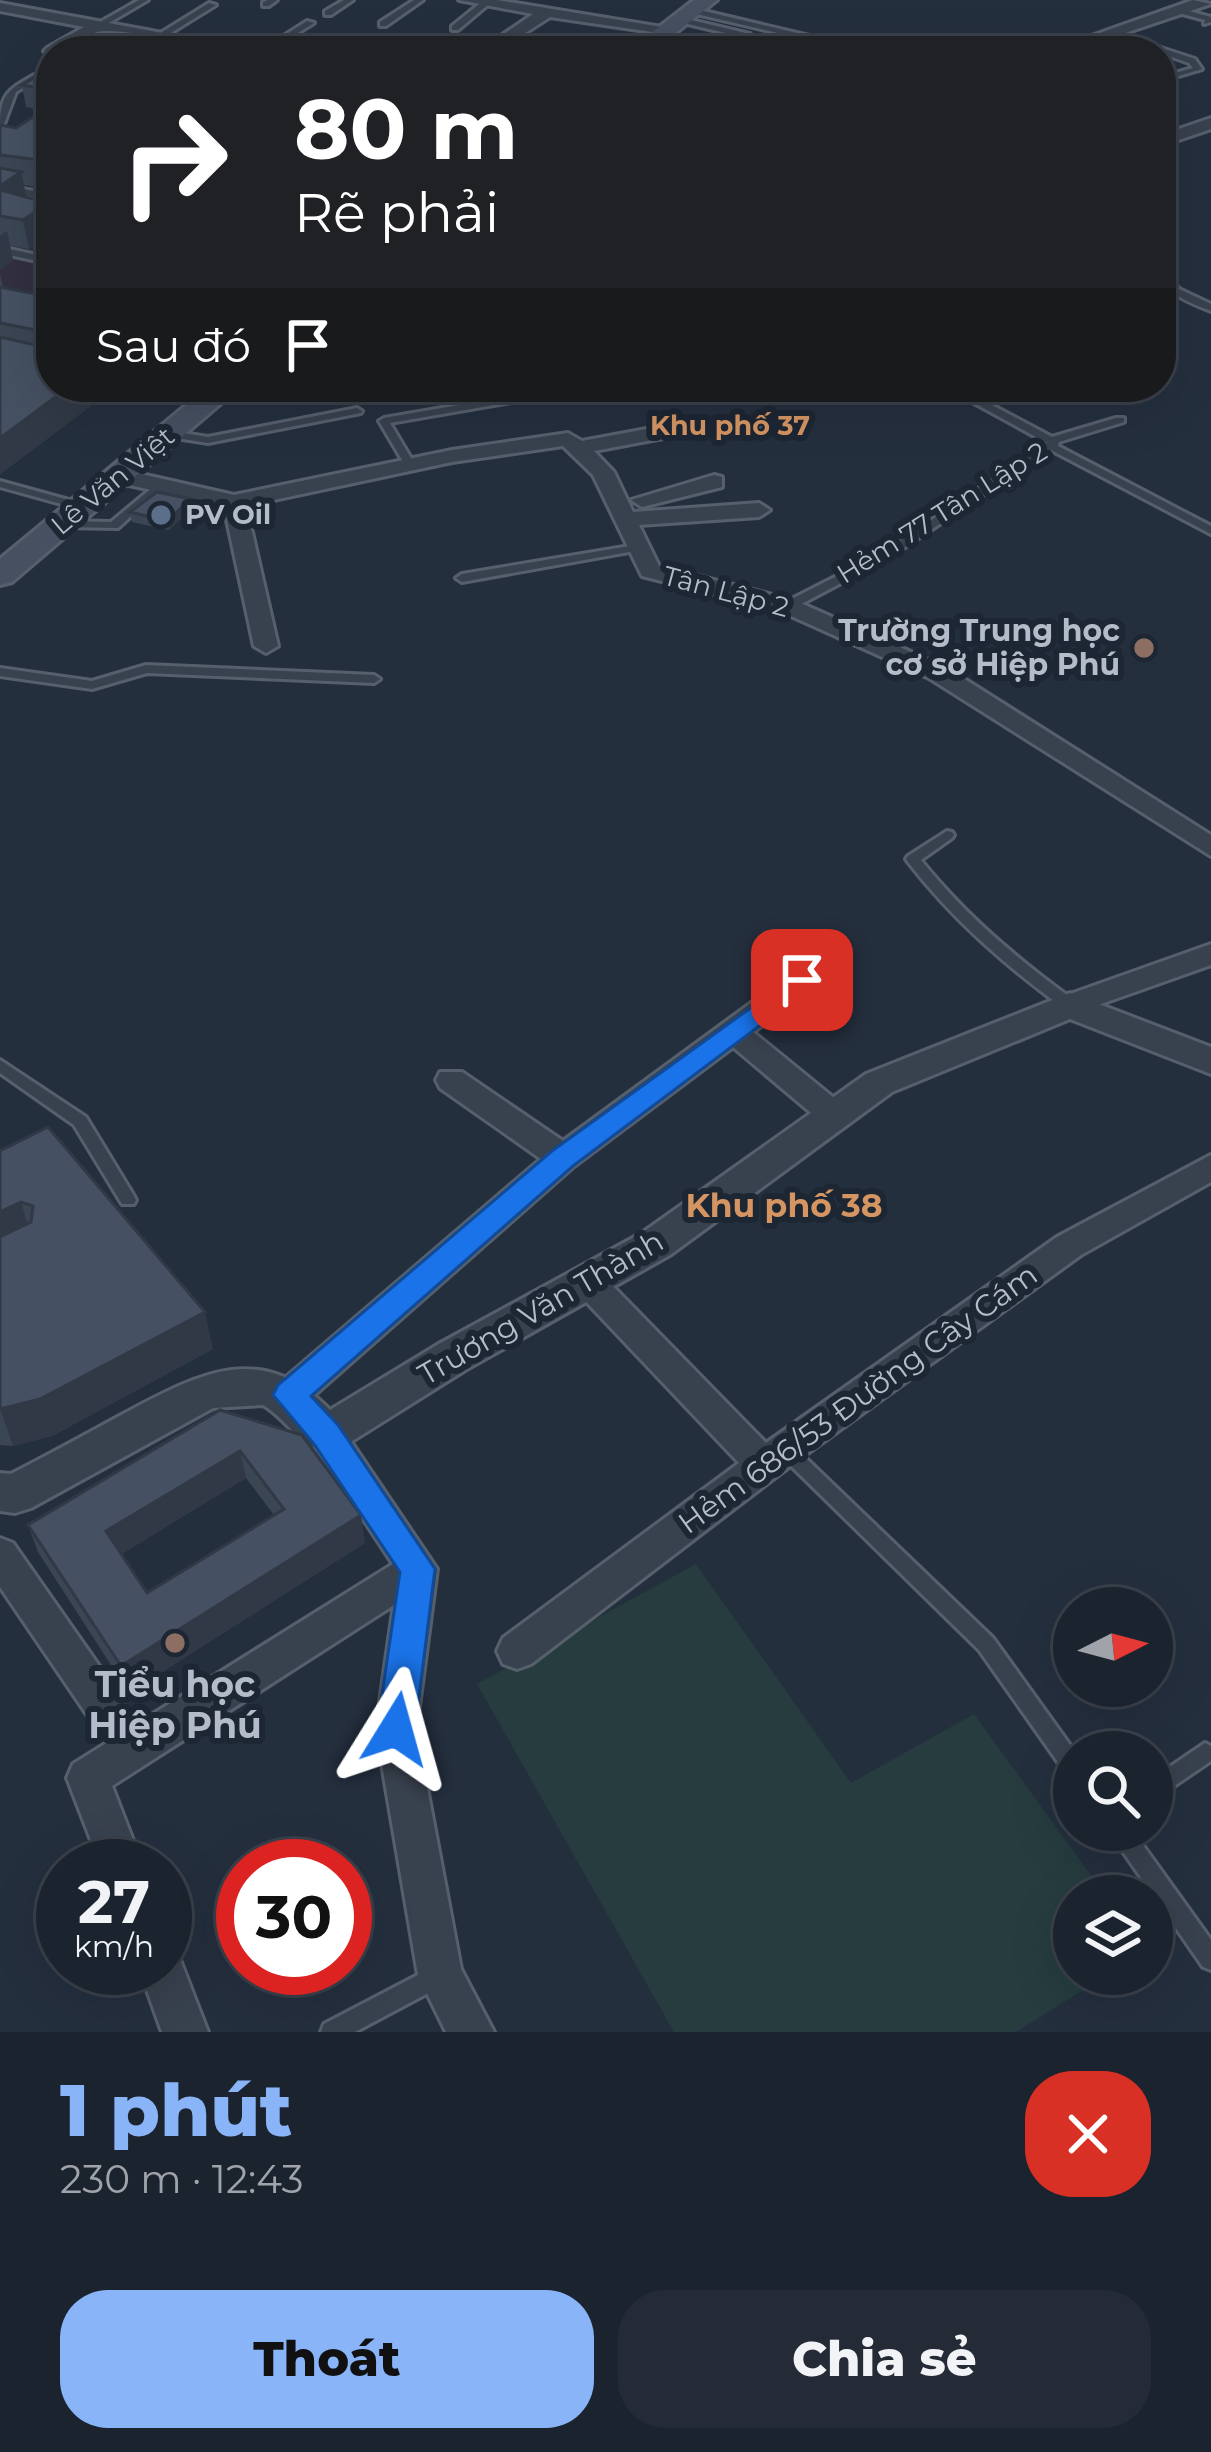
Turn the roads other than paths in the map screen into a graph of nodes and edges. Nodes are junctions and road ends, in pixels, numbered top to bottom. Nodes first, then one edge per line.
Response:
1 (144, 0) edge
2 (349, 0) edge
3 (419, 0) edge
4 (466, 0) edge
5 (486, 3) junction
6 (1205, 4) edge
7 (212, 5) dead end
8 (0, 7) edge
9 (541, 7) edge
10 (1178, 10) junction
11 (328, 13) dead end
12 (686, 15) edge
13 (1207, 22) dead end
14 (310, 23) dead end
15 (383, 24) dead end
16 (99, 25) junction
17 (455, 28) dead end
18 (1112, 32) junction
19 (81, 36) edge
20 (153, 36) edge
21 (166, 36) edge
22 (289, 36) edge
23 (505, 36) edge
24 (659, 36) edge
25 (747, 36) dead end
26 (790, 36) edge
27 (1101, 36) edge
28 (1123, 36) edge
29 (1176, 55) edge
30 (36, 68) edge
31 (1176, 75) edge
32 (12, 91) junction
33 (0, 94) edge
34 (1211, 123) edge
35 (0, 125) edge
36 (17, 129) edge
37 (1176, 136) edge
38 (0, 188) edge
39 (36, 194) edge
40 (0, 250) edge
41 (36, 258) edge
42 (1176, 291) edge
43 (1211, 308) edge
44 (208, 402) edge
45 (494, 402) edge
46 (978, 402) edge
47 (357, 411) dead end
48 (1120, 420) dead end
49 (748, 426) dead end
50 (170, 434) junction
51 (1053, 443) junction
52 (578, 448) junction
53 (410, 465) junction
54 (119, 476) junction
55 (715, 482) dead end
56 (0, 484) edge
57 (159, 485) junction
58 (234, 502) junction
59 (759, 510) dead end
60 (622, 511) junction
61 (72, 515) junction
62 (1211, 531) edge
63 (636, 548) junction
64 (0, 574) edge
65 (463, 578) dead end
66 (788, 606) junction
67 (266, 646) dead end
68 (0, 672) edge
69 (374, 679) dead end
70 (947, 835) dead end
71 (1211, 847) edge
72 (1211, 954) edge
73 (802, 980) dead end
74 (1070, 1005) junction
75 (734, 1031) junction
76 (1211, 1061) edge
77 (0, 1065) edge
78 (451, 1079) dead end
79 (834, 1115) junction
80 (562, 1158) junction
81 (1211, 1167) edge
82 (128, 1201) dead end
83 (587, 1281) junction
84 (290, 1395) junction
85 (326, 1435) junction
86 (774, 1457) junction
87 (0, 1492) edge
88 (0, 1555) edge
89 (418, 1569) junction
90 (517, 1651) dead end
91 (104, 1706) dead end
92 (1053, 1738) edge
93 (1205, 1753) dead end
94 (1173, 1776) edge
95 (112, 1839) edge
96 (1134, 1851) edge
97 (1211, 1959) edge
98 (440, 1975) junction
99 (171, 1995) edge
100 (185, 2032) edge
101 (332, 2032) edge
102 (471, 2032) edge

1 - 16 lane
2 - 11 lane
3 - 15 lane
4 - 5 street
5 - 9 street
5 - 17 lane
6 - 10 street
7 - 21 lane
8 - 16 street
9 - 12 street
9 - 23 street
10 - 13 lane
10 - 18 street
12 - 24 main road
12 - 25 lane
12 - 26 lane
14 - 22 lane
16 - 19 street
16 - 20 street
18 - 27 street
18 - 28 lane
29 - 31 lane
30 - 32 lane
32 - 33 lane
32 - 35 lane
34 - 37 street
35 - 36 lane
38 - 39 lane
40 - 41 lane
42 - 43 lane
44 - 50 main road, Lê Văn Việt
45 - 53 lane
46 - 51 lane, Hẻm 77 Tân Lập 2
47 - 50 lane
48 - 51 lane
49 - 52 street
50 - 54 main road, Lê Văn Việt
51 - 62 lane
51 - 66 lane, Hẻm 77 Tân Lập 2
52 - 53 street
52 - 60 street, Tân Lập 2
53 - 58 street
54 - 57 street
54 - 61 main road, Lê Văn Việt
55 - 60 street
56 - 61 lane
57 - 58 street
57 - 61 lane
58 - 67 street
59 - 60 street
60 - 63 street, Tân Lập 2
61 - 64 main road, Lê Văn Việt
63 - 65 lane
63 - 66 street, Tân Lập 2
66 - 71 street, Tân Lập 2
68 - 69 lane
70 - 74 lane
72 - 74 street
73 - 75 street
74 - 76 street
74 - 79 street, Trương Văn Thành
75 - 79 street
75 - 80 street
77 - 82 lane
78 - 80 street
79 - 83 street, Trương Văn Thành
80 - 84 street
81 - 86 street, Hẻm 686/53 Đường Cây Cám
83 - 85 street, Trương Văn Thành
83 - 86 street
84 - 85 street
84 - 87 street
85 - 89 street
86 - 90 street, Hẻm 686/53 Đường Cây Cám
86 - 92 lane
88 - 91 street
89 - 95 street
89 - 98 street
93 - 94 lane
96 - 97 lane
98 - 101 lane
98 - 102 street
99 - 100 street

